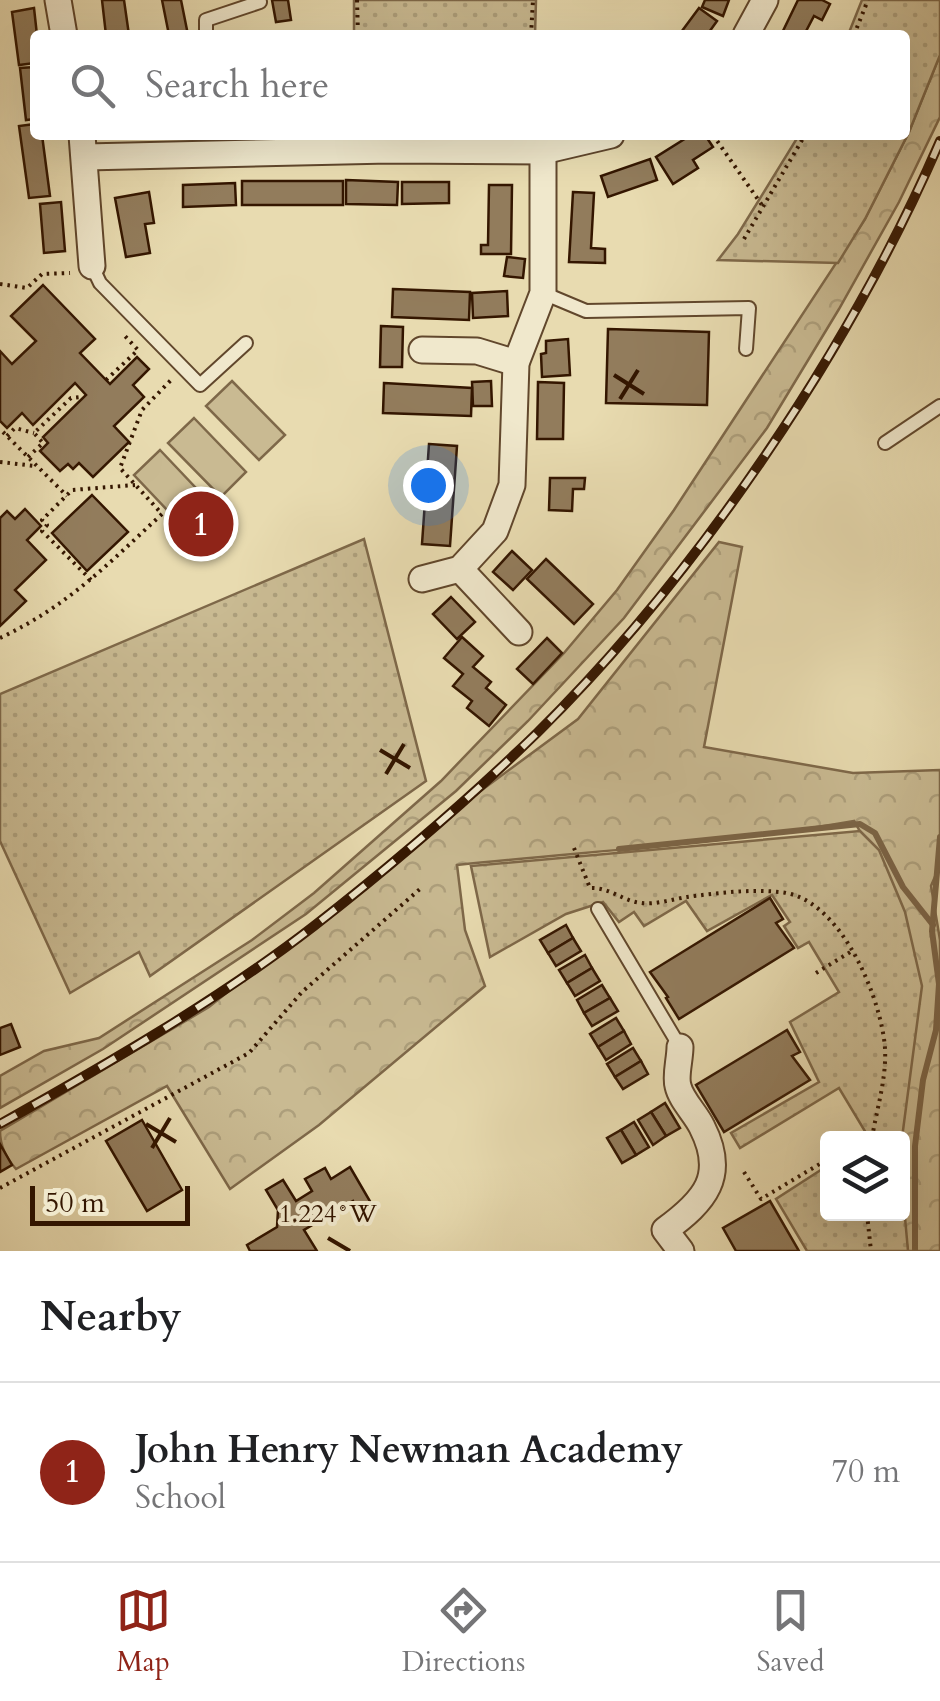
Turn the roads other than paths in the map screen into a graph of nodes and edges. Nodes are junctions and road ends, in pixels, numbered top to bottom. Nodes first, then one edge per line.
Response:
1 (58, 0) edge
2 (765, 0) edge
3 (260, 2) edge
4 (63, 30) edge
5 (206, 30) edge
6 (749, 30) edge
7 (590, 140) edge
8 (206, 144) edge
9 (84, 146) edge
10 (543, 151) junction
11 (92, 266) joint
12 (543, 293) junction
13 (246, 343) dead end
14 (422, 350) dead end
15 (746, 350) dead end
16 (516, 362) junction
17 (940, 406) edge
18 (884, 443) dead end
19 (460, 569) junction
20 (422, 579) dead end
21 (520, 632) dead end
22 (598, 909) dead end
23 (680, 1048) joint
24 (682, 1251) edge

1 - 4 street
2 - 6 street
3 - 5 lane
7 - 10 street
8 - 9 street
8 - 10 street
9 - 11 street
10 - 12 street
11 - 13 lane
12 - 15 lane
12 - 16 street
14 - 16 street
16 - 19 street
17 - 18 lane
19 - 20 street
19 - 21 street
22 - 23 lane
23 - 24 street

